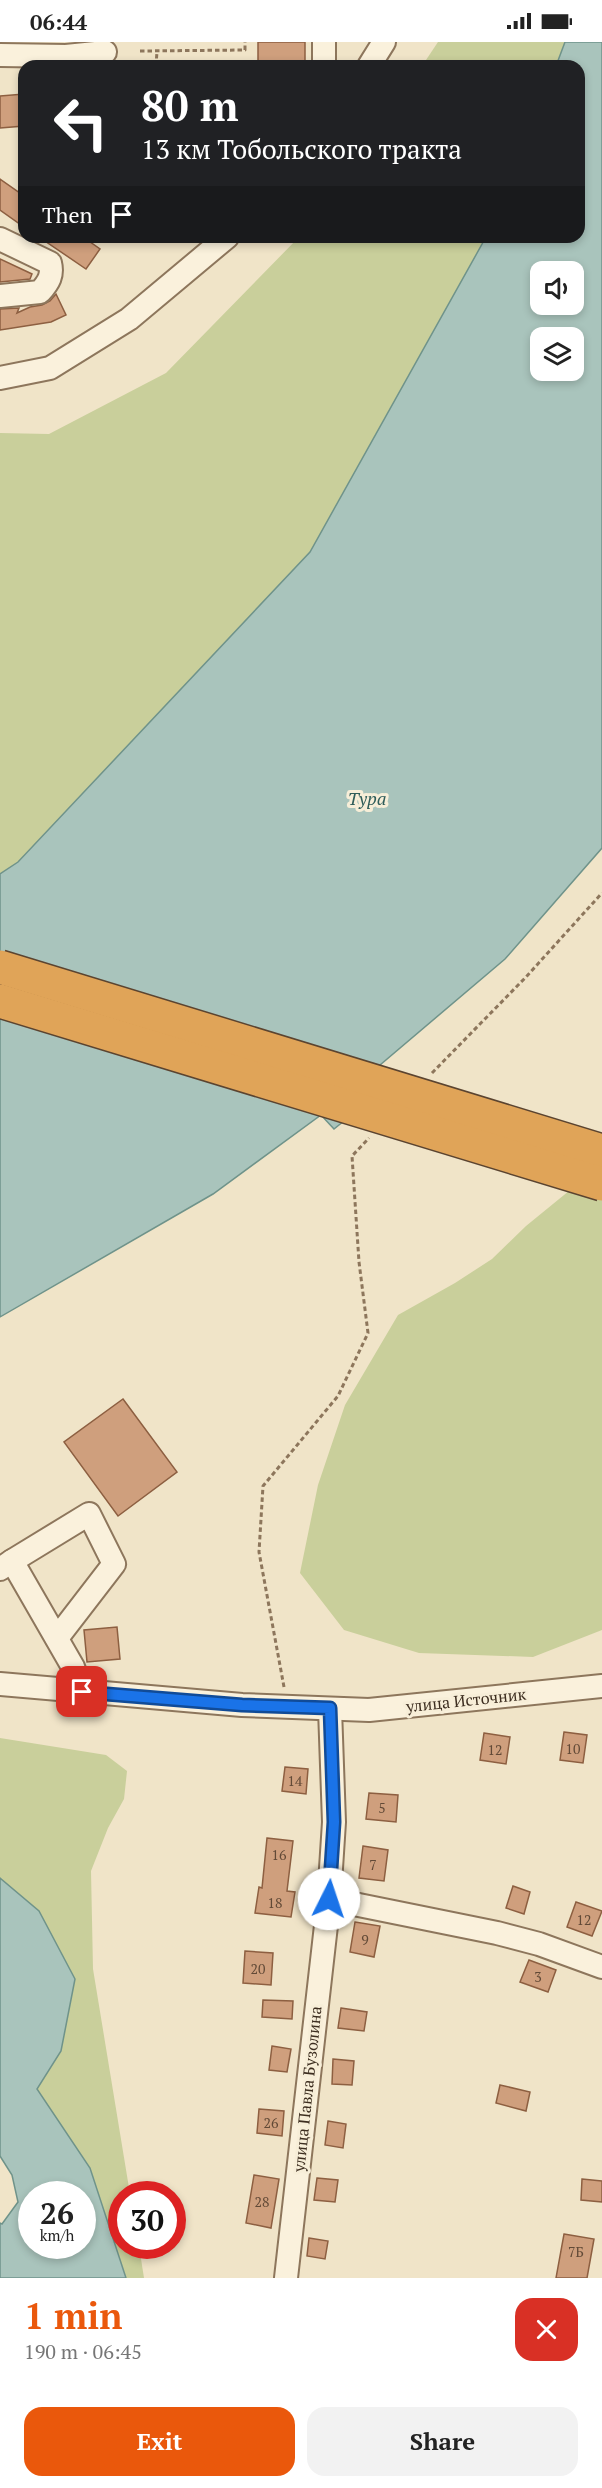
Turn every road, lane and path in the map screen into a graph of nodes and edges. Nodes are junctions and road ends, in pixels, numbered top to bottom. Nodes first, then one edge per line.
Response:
1 (245, 42) edge
2 (324, 42) edge
3 (384, 42) edge
4 (140, 51) dead end
5 (157, 51) junction
6 (105, 53) edge
7 (0, 55) edge
8 (156, 60) edge
9 (324, 60) edge
10 (373, 60) edge
11 (0, 239) edge
12 (220, 243) edge
13 (0, 296) edge
14 (0, 378) edge
15 (602, 892) edge
16 (0, 968) edge
17 (0, 1001) edge
18 (427, 1079) dead end
19 (377, 1130) dead end
20 (602, 1151) edge
21 (602, 1184) edge
22 (6, 1565) edge
23 (57, 1638) junction
24 (0, 1684) edge
25 (602, 1686) edge
26 (82, 1692) junction
27 (288, 1707) junction
28 (330, 1708) junction
29 (329, 1899) junction
30 (602, 1967) edge
31 (286, 2278) edge

1 - 5 path
2 - 9 street
3 - 10 street
4 - 5 path
5 - 8 path
6 - 7 street
11 - 13 street
12 - 14 street
15 - 18 path
16 - 20 highway, bridge
17 - 21 highway, bridge
19 - 27 path
22 - 23 street
22 - 23 street
23 - 26 street
24 - 26 street, улица Источник
25 - 28 street, улица Источник
26 - 27 street, улица Источник
27 - 28 street, улица Источник
28 - 29 street, улица Павла Бузолина
29 - 30 street
29 - 31 street, улица Павла Бузолина

